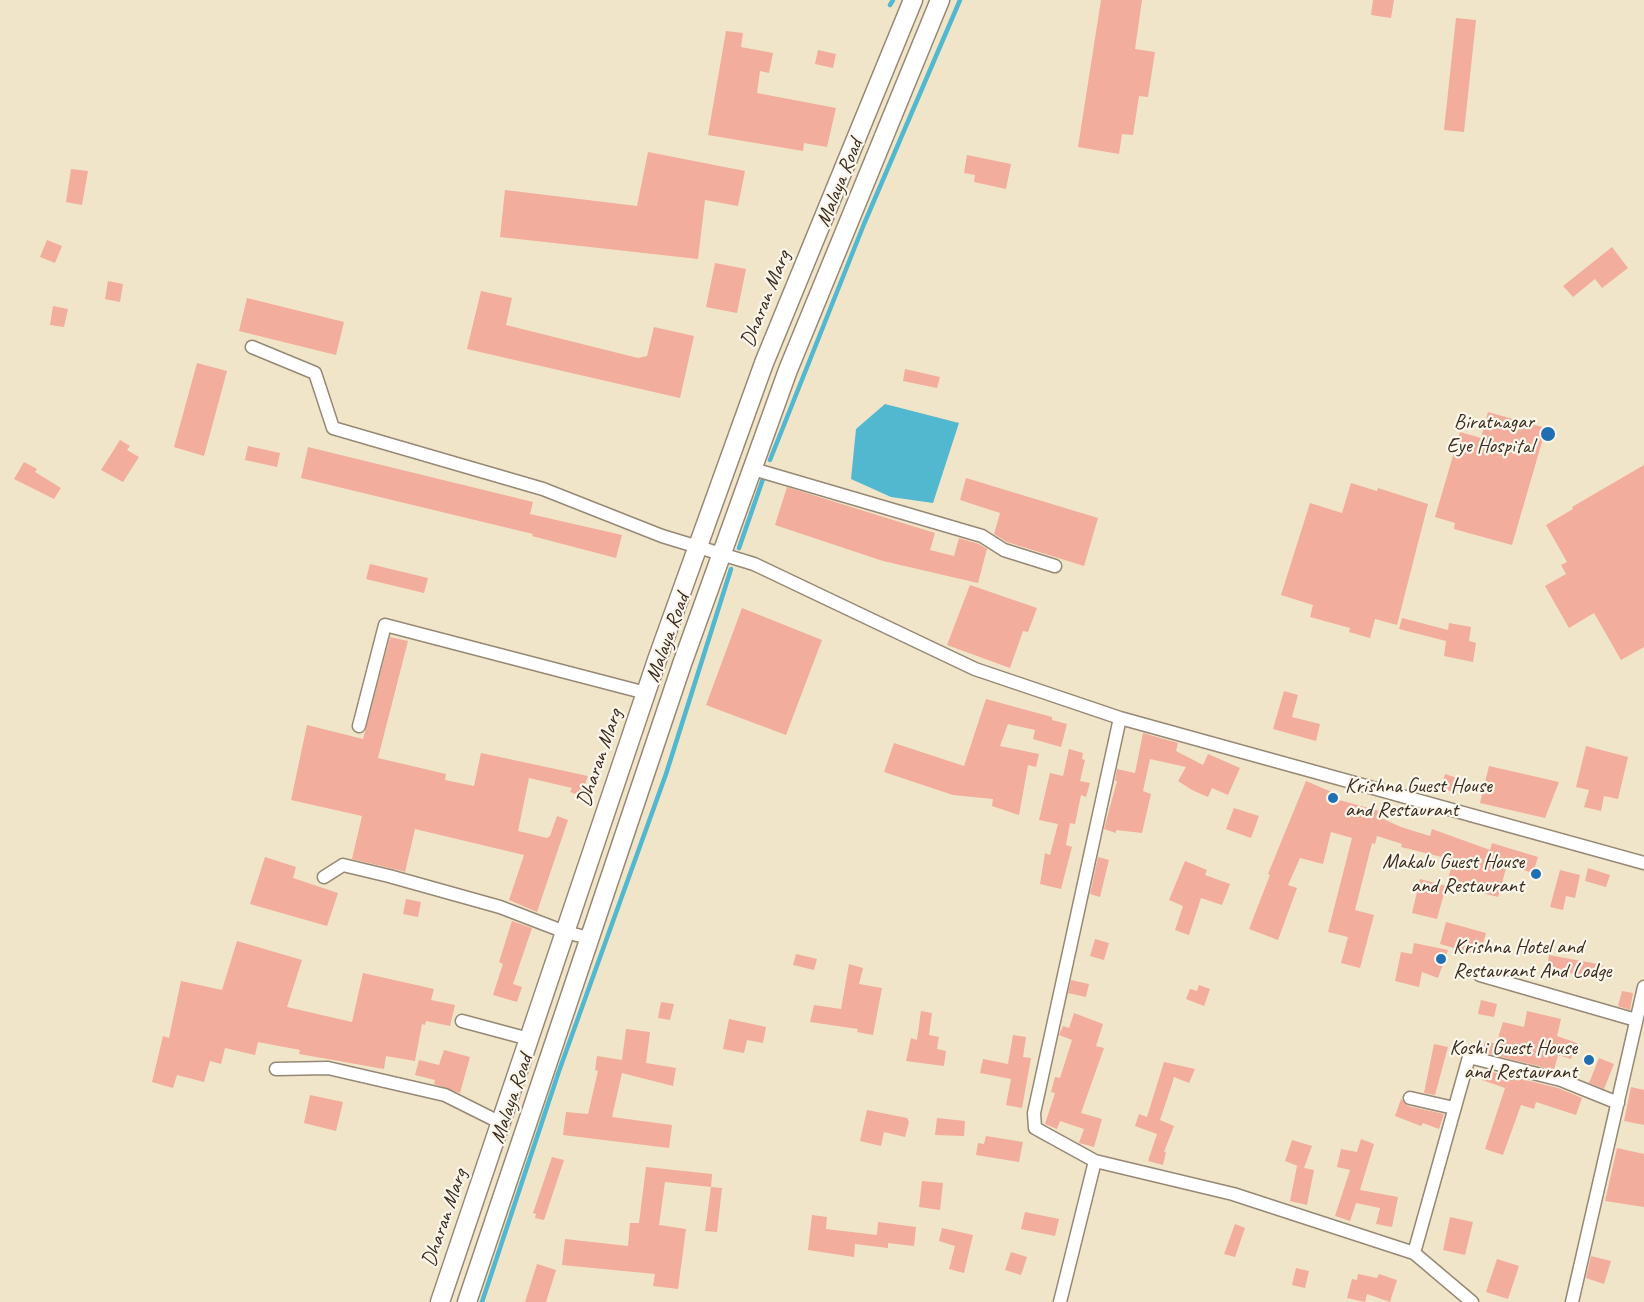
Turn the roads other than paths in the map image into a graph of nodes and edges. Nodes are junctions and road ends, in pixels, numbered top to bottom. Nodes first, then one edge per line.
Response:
1 (913, 0) edge
2 (940, 0) edge
3 (782, 320) junction
4 (805, 329) junction
5 (252, 347) dead end
6 (753, 469) junction
7 (698, 546) junction
8 (722, 555) junction
9 (1054, 566) dead end
10 (646, 693) junction
11 (1120, 718) junction
12 (359, 726) dead end
13 (1644, 863) edge
14 (324, 877) dead end
15 (565, 932) junction
16 (589, 938) junction
17 (1480, 975) dead end
18 (1644, 987) edge
19 (1636, 1020) junction
20 (462, 1021) dead end
21 (529, 1039) junction
22 (276, 1069) dead end
23 (1410, 1098) dead end
24 (1618, 1103) junction
25 (1454, 1108) junction
26 (501, 1123) junction
27 (1095, 1161) junction
28 (1414, 1253) junction
29 (440, 1302) edge
30 (467, 1302) edge
31 (1060, 1302) edge
32 (1472, 1302) edge
33 (1572, 1302) edge

1 - 3 main road, Dharan Marg
2 - 4 main road, Malaya Road
3 - 4 main road
3 - 7 main road, Dharan Marg
4 - 6 main road, Malaya Road
5 - 7 street
6 - 8 main road, Malaya Road
6 - 9 street
7 - 8 street
7 - 10 main road, Dharan Marg
8 - 11 street
8 - 16 main road, Malaya Road
10 - 12 street
10 - 15 main road, Dharan Marg
11 - 13 street
11 - 27 street
14 - 15 street
15 - 16 street
15 - 21 main road, Dharan Marg
16 - 30 main road, Malaya Road
17 - 19 street
18 - 19 street
19 - 24 street
20 - 21 street
21 - 26 main road, Dharan Marg
22 - 26 street
23 - 25 street
24 - 25 street
24 - 33 street
25 - 28 street
26 - 29 main road, Dharan Marg
27 - 28 street
27 - 31 street
28 - 32 street

